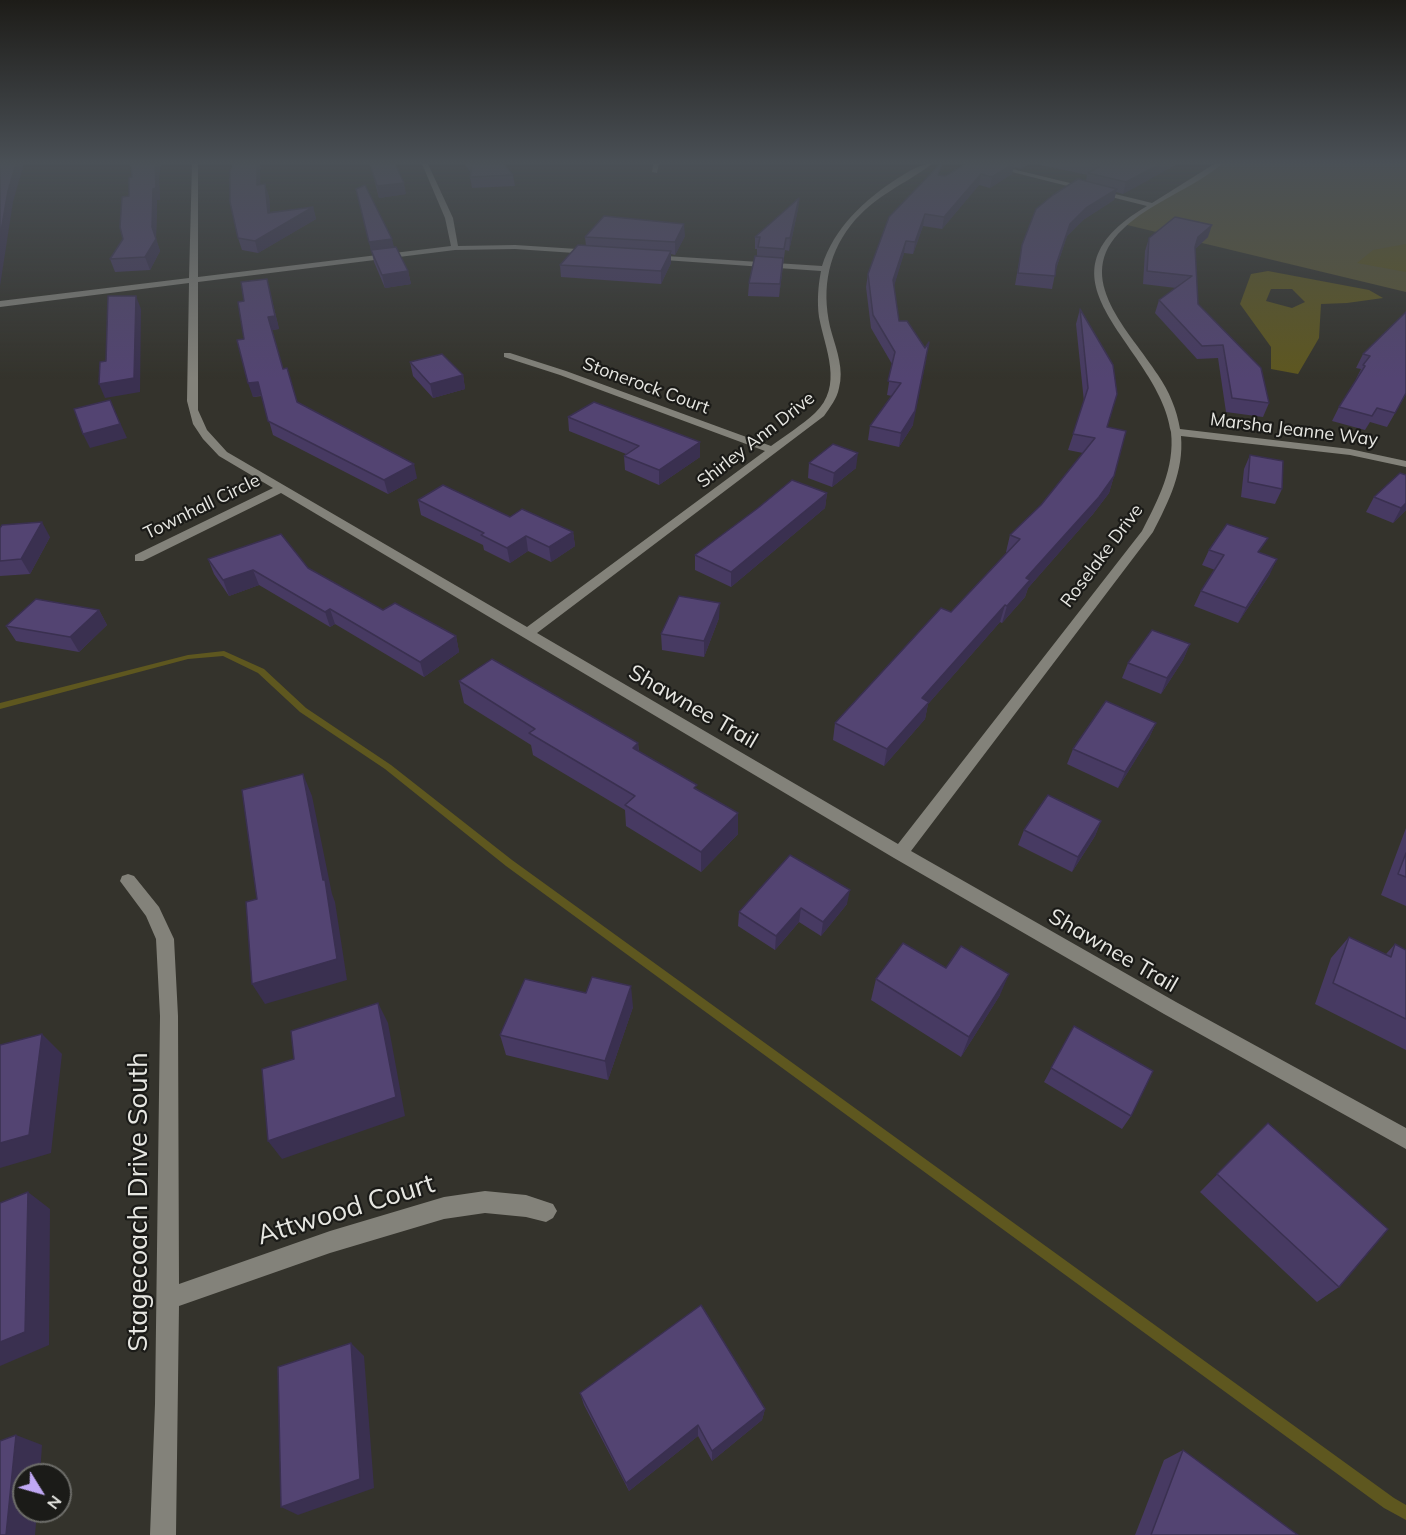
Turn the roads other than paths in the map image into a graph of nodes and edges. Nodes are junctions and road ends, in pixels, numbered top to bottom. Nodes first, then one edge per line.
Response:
1 (195, 236) edge
2 (453, 236) edge
3 (839, 236) edge
4 (1112, 236) edge
5 (455, 248) junction
6 (598, 253) edge
7 (646, 256) edge
8 (824, 269) junction
9 (195, 280) junction
10 (0, 304) edge
11 (507, 355) dead end
12 (1176, 432) junction
13 (773, 450) junction
14 (1406, 464) edge
15 (281, 489) junction
16 (139, 558) dead end
17 (528, 634) junction
18 (900, 853) junction
19 (128, 881) dead end
20 (1406, 1138) edge
21 (546, 1211) dead end
22 (167, 1299) junction
23 (163, 1535) edge

1 - 9 street, Shawnee Trail
2 - 5 street
3 - 8 street, Shirley Ann Drive
4 - 12 street, Roselake Drive
5 - 6 street
5 - 9 street
7 - 8 street
8 - 13 street, Shirley Ann Drive
9 - 10 street
9 - 15 street, Shawnee Trail
11 - 13 street, Stonerock Court
12 - 14 street, Marsha Jeanne Way
12 - 18 street, Roselake Drive
13 - 17 street, Shirley Ann Drive
15 - 16 street, Townhall Circle
15 - 17 street, Shawnee Trail
17 - 18 street, Shawnee Trail
18 - 20 street, Shawnee Trail
19 - 22 street, Stagecoach Drive South
21 - 22 street, Attwood Court
22 - 23 street, Stagecoach Drive South

